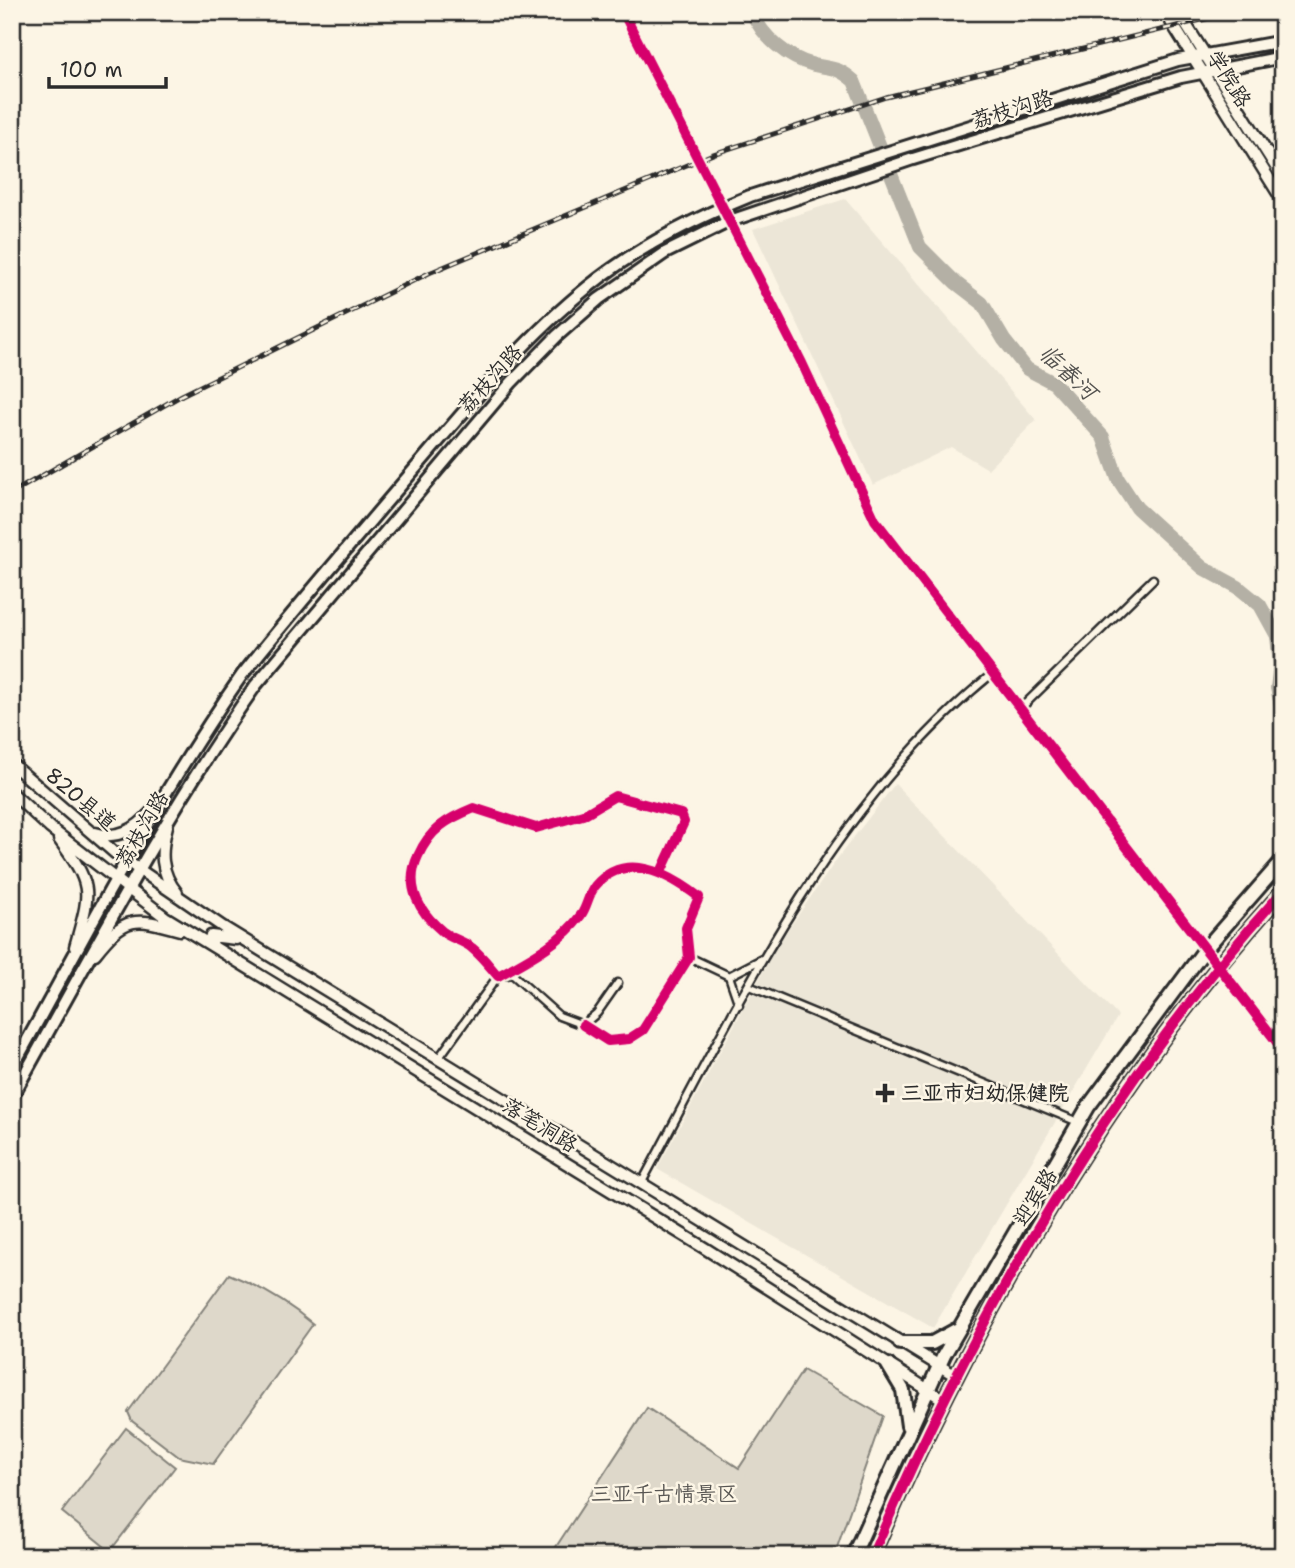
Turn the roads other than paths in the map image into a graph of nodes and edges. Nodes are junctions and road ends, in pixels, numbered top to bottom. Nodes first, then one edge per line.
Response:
1 (623, 12) edge
2 (1165, 12) edge
3 (1178, 12) edge
4 (1283, 41) edge
5 (1205, 55) junction
6 (1192, 57) junction
7 (1283, 57) edge
8 (1214, 69) junction
9 (1202, 72) junction
10 (1283, 178) edge
11 (1283, 201) edge
12 (722, 207) junction
13 (730, 220) junction
14 (1153, 579) dead end
15 (993, 673) junction
16 (1021, 709) junction
17 (12, 764) edge
18 (12, 793) edge
19 (163, 798) junction
20 (168, 822) junction
21 (50, 828) junction
22 (87, 830) junction
23 (1283, 860) edge
24 (127, 862) junction
25 (139, 871) junction
26 (661, 872) junction
27 (116, 880) junction
28 (129, 889) junction
29 (1283, 891) edge
30 (194, 907) junction
31 (193, 933) junction
32 (213, 946) junction
33 (253, 946) junction
34 (1206, 948) junction
35 (689, 957) junction
36 (764, 958) junction
37 (73, 959) junction
38 (86, 966) junction
39 (1220, 967) junction
40 (498, 976) junction
41 (729, 976) junction
42 (618, 983) dead end
43 (749, 986) junction
44 (739, 1005) junction
45 (583, 1025) junction
46 (1283, 1050) edge
47 (438, 1059) junction
48 (12, 1068) edge
49 (12, 1097) edge
50 (1078, 1122) junction
51 (641, 1184) junction
52 (959, 1328) junction
53 (900, 1343) junction
54 (888, 1365) junction
55 (939, 1366) junction
56 (956, 1376) junction
57 (928, 1390) junction
58 (944, 1400) junction
59 (909, 1430) junction
60 (853, 1556) edge
61 (872, 1556) edge

1 - 12 street
2 - 6 main road, 学院路
3 - 5 main road, 学院路
4 - 5 main road, 荔枝沟路
5 - 6 main road, 荔枝沟路
5 - 8 main road, 学院路
6 - 9 main road, 学院路
6 - 12 main road, 荔枝沟路
7 - 8 main road, 荔枝沟路
8 - 9 main road, 荔枝沟路
8 - 10 main road, 学院路
9 - 11 main road, 学院路
9 - 13 main road, 荔枝沟路
12 - 13 street
12 - 19 main road, 荔枝沟路
13 - 15 street
13 - 20 main road, 荔枝沟路
14 - 16 street
15 - 16 street
15 - 36 street
16 - 34 street
17 - 22 main road, 820县道
18 - 21 main road, 820县道
19 - 22 main road
19 - 24 main road, 荔枝沟路
20 - 25 main road, 荔枝沟路
20 - 30 main road
21 - 27 main road, 820县道
21 - 37 main road
22 - 24 main road, 820县道
23 - 34 highway, 迎宾路
24 - 25 main road, 落笔洞路
24 - 27 main road, 荔枝沟路
25 - 28 main road, 荔枝沟路
25 - 30 main road, 落笔洞路
26 - 35 street
26 - 40 street
26 - 40 street
27 - 28 main road, 落笔洞路
27 - 37 main road, 荔枝沟路
28 - 31 main road, 落笔洞路
28 - 38 main road, 荔枝沟路
29 - 39 highway, 迎宾路
30 - 33 main road, 落笔洞路
31 - 32 main road, 落笔洞路
31 - 38 main road
32 - 33 main road
32 - 54 main road, 落笔洞路
33 - 47 main road, 落笔洞路
34 - 39 street
34 - 50 highway, 迎宾路
35 - 41 street
35 - 45 street
36 - 41 street
36 - 43 street
37 - 48 main road, 荔枝沟路
38 - 49 main road, 荔枝沟路
39 - 46 street
39 - 56 highway, 迎宾路
40 - 45 street
40 - 47 street
41 - 44 street
42 - 45 street
43 - 44 street
43 - 50 street
44 - 51 street
47 - 51 main road, 落笔洞路
50 - 52 highway, 迎宾路
51 - 53 main road, 落笔洞路
52 - 53 highway
52 - 55 highway, 迎宾路
53 - 55 main road, 落笔洞路
54 - 57 main road, 落笔洞路
54 - 59 highway
55 - 56 main road, 落笔洞路
55 - 57 highway, 迎宾路
56 - 58 highway, 迎宾路
57 - 58 main road, 落笔洞路
57 - 59 highway, 迎宾路
58 - 61 highway, 迎宾路
59 - 60 highway, 迎宾路

